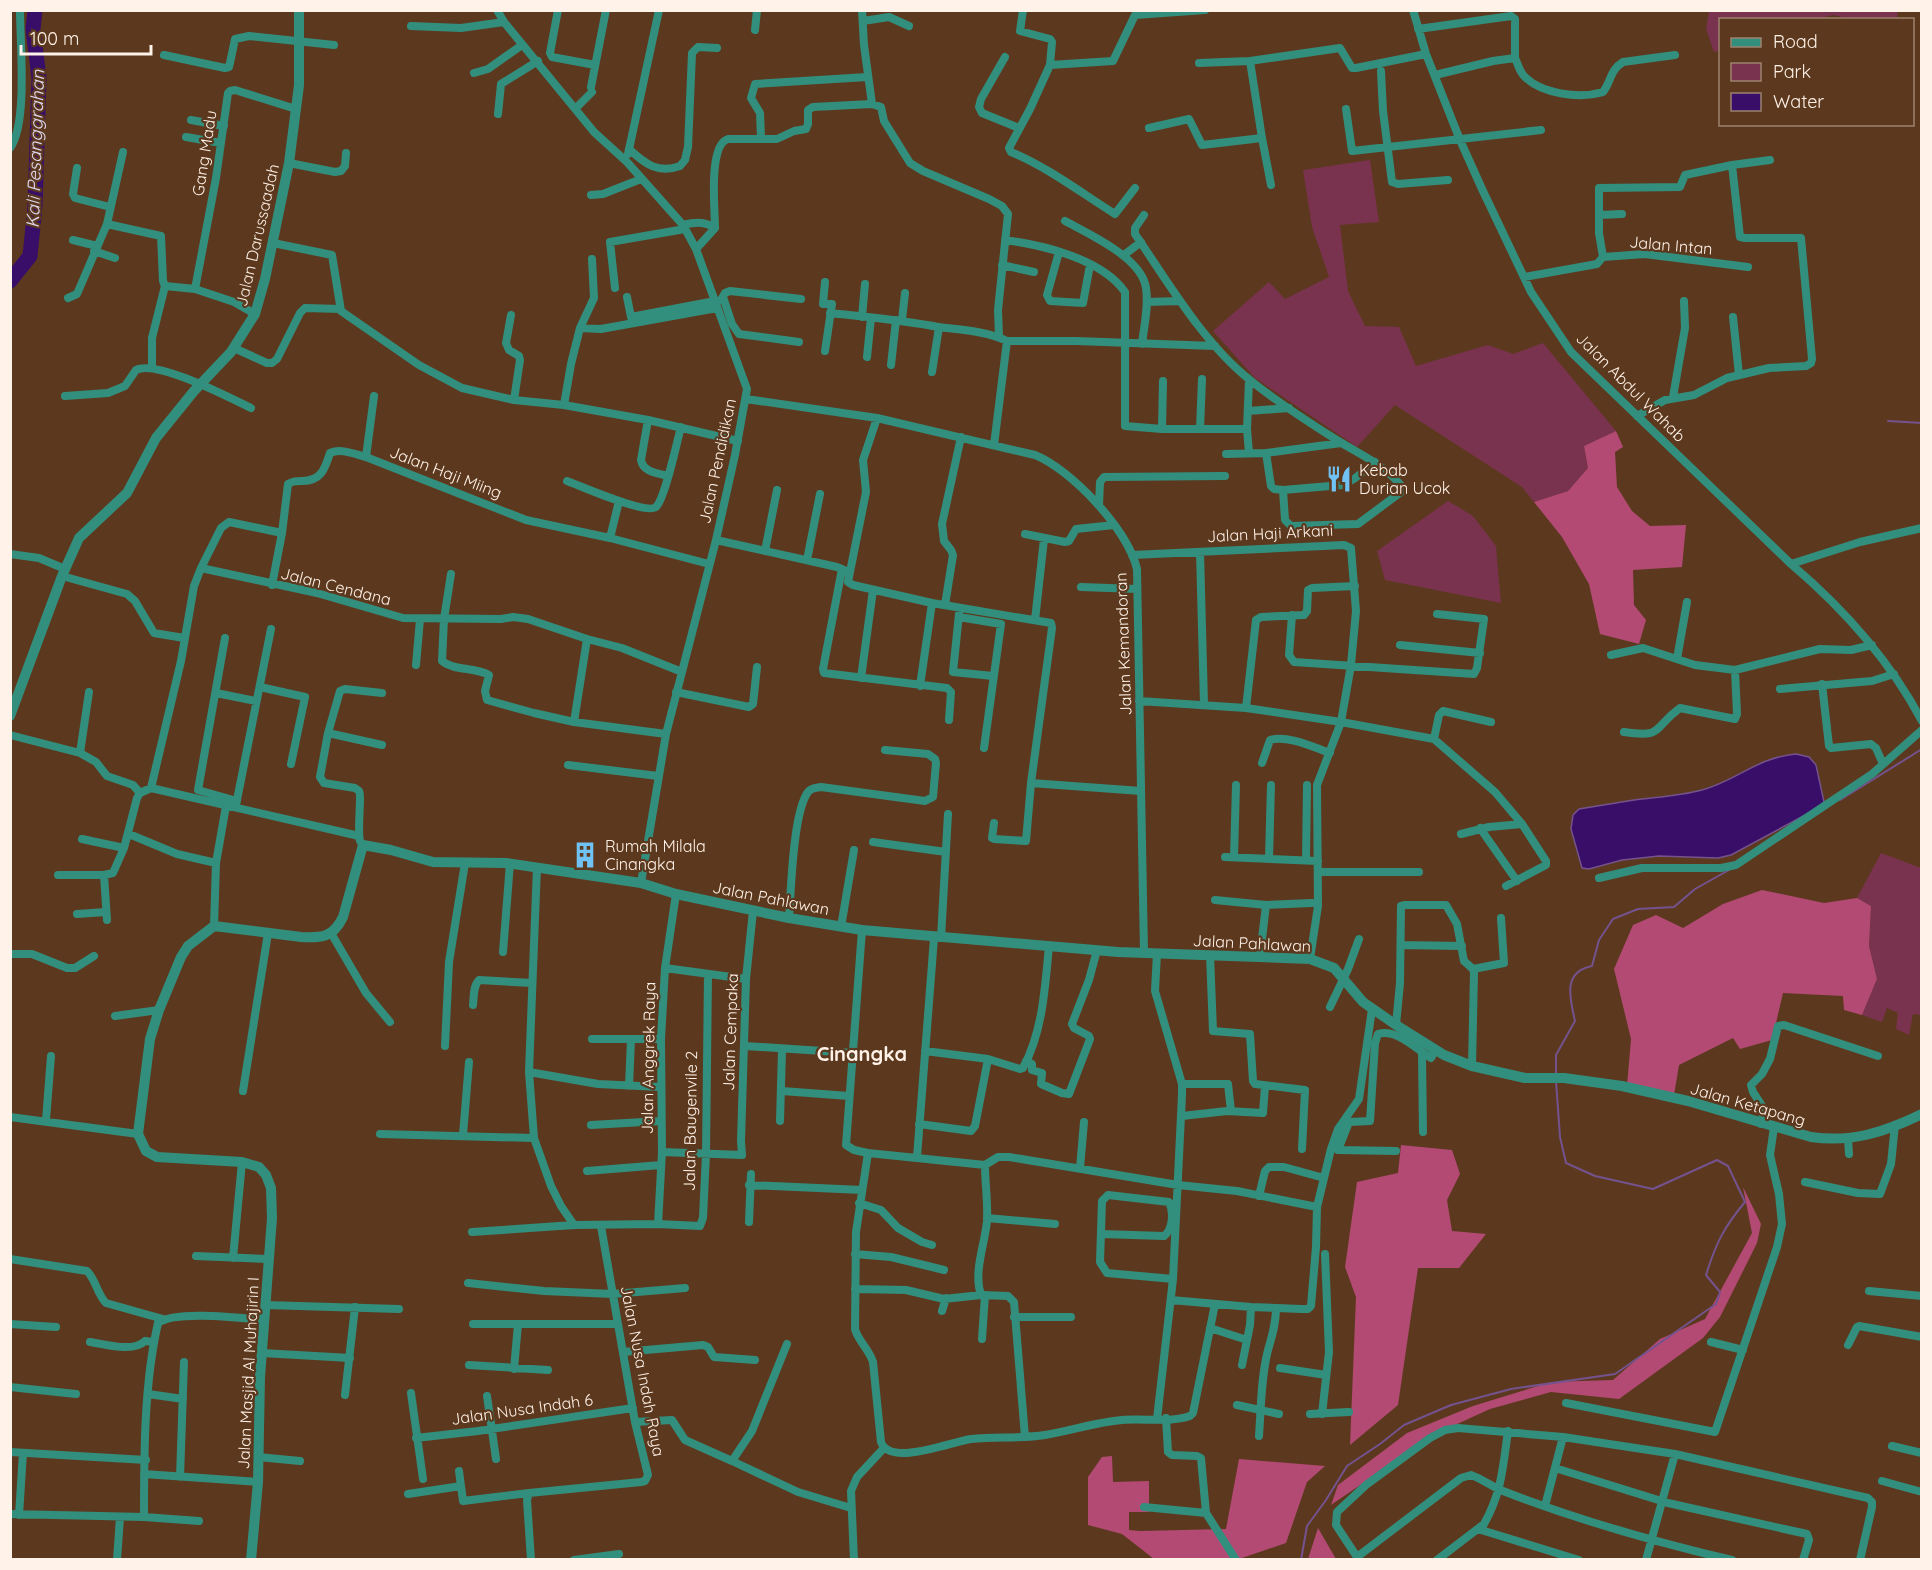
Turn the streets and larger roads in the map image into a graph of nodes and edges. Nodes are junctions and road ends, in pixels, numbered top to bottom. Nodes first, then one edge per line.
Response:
1 (20, 10) edge
2 (299, 10) edge
3 (497, 10) edge
4 (558, 10) edge
5 (606, 10) edge
6 (659, 10) edge
7 (757, 10) edge
8 (862, 10) edge
9 (1023, 10) edge
10 (1205, 10) edge
11 (1413, 10) edge
12 (1136, 13) edge
13 (863, 21) junction
14 (504, 22) junction
15 (411, 26) dead end
16 (909, 26) dead end
17 (1418, 29) junction
18 (755, 30) dead end
19 (298, 41) junction
20 (334, 45) dead end
21 (522, 45) junction
22 (717, 48) dead end
23 (1426, 54) junction
24 (164, 56) dead end
25 (1675, 56) dead end
26 (1005, 57) dead end
27 (1515, 58) junction
28 (538, 61) junction
29 (1250, 61) junction
30 (1199, 63) dead end
31 (596, 65) junction
32 (1050, 65) junction
33 (1381, 71) dead end
34 (474, 73) dead end
35 (1435, 75) junction
36 (867, 77) junction
37 (872, 104) junction
38 (576, 108) junction
39 (1346, 109) dead end
40 (296, 110) junction
41 (10, 114) edge
42 (21, 114) junction
43 (498, 114) dead end
44 (191, 120) dead end
45 (224, 126) junction
46 (1019, 128) junction
47 (1149, 128) dead end
48 (1541, 130) dead end
49 (186, 137) dead end
50 (761, 138) junction
51 (1262, 138) junction
52 (1460, 140) junction
53 (221, 143) junction
54 (1388, 146) junction
55 (10, 148) edge
56 (629, 149) junction
57 (123, 152) dead end
58 (346, 153) dead end
59 (1770, 160) dead end
60 (627, 162) junction
61 (289, 163) junction
62 (1731, 165) junction
63 (76, 168) dead end
64 (641, 179) junction
65 (1448, 180) dead end
66 (1271, 184) dead end
67 (1135, 188) dead end
68 (591, 195) dead end
69 (111, 207) junction
70 (1622, 214) dead end
71 (1144, 215) dead end
72 (1599, 215) junction
73 (1065, 220) dead end
74 (107, 224) junction
75 (684, 227) junction
76 (715, 228) junction
77 (73, 240) dead end
78 (1005, 240) junction
79 (1141, 242) junction
80 (273, 243) junction
81 (96, 248) junction
82 (696, 249) junction
83 (1059, 252) junction
84 (1124, 255) junction
85 (1603, 257) junction
86 (115, 258) dead end
87 (592, 259) dead end
88 (1002, 265) junction
89 (1090, 265) junction
90 (1748, 267) dead end
91 (1034, 272) dead end
92 (1524, 277) junction
93 (825, 282) dead end
94 (865, 284) dead end
95 (165, 286) junction
96 (195, 288) junction
97 (615, 288) dead end
98 (905, 293) dead end
99 (627, 297) dead end
100 (68, 298) dead end
101 (801, 299) dead end
102 (1180, 301) junction
103 (1683, 301) dead end
104 (1147, 302) junction
105 (718, 303) junction
106 (340, 309) junction
107 (830, 313) junction
108 (255, 314) junction
109 (511, 315) dead end
110 (862, 317) junction
111 (1733, 317) dead end
112 (871, 318) junction
113 (899, 320) junction
114 (939, 327) junction
115 (580, 328) junction
116 (1003, 339) junction
117 (799, 342) dead end
118 (1124, 342) junction
119 (1142, 345) junction
120 (1215, 346) junction
121 (234, 348) junction
122 (825, 351) dead end
123 (867, 357) dead end
124 (891, 365) dead end
125 (152, 368) junction
126 (932, 372) dead end
127 (1739, 375) junction
128 (1202, 379) dead end
129 (1249, 380) junction
130 (1163, 381) dead end
131 (201, 384) junction
132 (65, 396) dead end
133 (374, 396) dead end
134 (1673, 397) junction
135 (746, 399) junction
136 (514, 400) junction
137 (564, 405) junction
138 (251, 408) dead end
139 (1289, 408) junction
140 (1248, 411) junction
141 (1637, 416) junction
142 (877, 418) junction
143 (648, 420) junction
144 (681, 427) junction
145 (1161, 429) junction
146 (1200, 429) junction
147 (1247, 429) junction
148 (961, 437) junction
149 (738, 441) junction
150 (1341, 443) junction
151 (994, 445) junction
152 (1249, 453) junction
153 (1266, 453) junction
154 (1226, 454) dead end
155 (366, 458) junction
156 (1376, 462) junction
157 (668, 476) junction
158 (1225, 476) dead end
159 (567, 481) dead end
160 (777, 490) dead end
161 (1283, 490) junction
162 (820, 494) dead end
163 (619, 501) junction
164 (1099, 505) junction
165 (1114, 525) junction
166 (1922, 528) edge
167 (282, 533) junction
168 (1024, 534) dead end
169 (610, 538) junction
170 (1044, 538) junction
171 (716, 540) junction
172 (765, 550) junction
173 (1200, 552) junction
174 (10, 554) edge
175 (1132, 555) junction
176 (807, 560) junction
177 (709, 564) junction
178 (1791, 564) junction
179 (201, 568) junction
180 (846, 571) junction
181 (64, 572) junction
182 (451, 574) dead end
183 (272, 585) junction
184 (1355, 586) junction
185 (1081, 587) dead end
186 (1137, 589) junction
187 (873, 590) junction
188 (1687, 602) dead end
189 (932, 603) junction
190 (945, 605) junction
191 (960, 607) junction
192 (1437, 614) dead end
193 (1292, 615) junction
194 (959, 617) junction
195 (420, 619) junction
196 (444, 619) junction
197 (1035, 620) junction
198 (271, 629) dead end
199 (184, 638) junction
200 (225, 638) dead end
201 (587, 639) junction
202 (1400, 645) dead end
203 (1872, 645) junction
204 (1480, 653) junction
205 (1611, 655) dead end
206 (1677, 659) junction
207 (416, 665) dead end
208 (1351, 665) junction
209 (757, 666) dead end
210 (1735, 670) junction
211 (682, 672) junction
212 (1894, 674) junction
213 (993, 676) junction
214 (861, 678) junction
215 (1822, 684) junction
216 (920, 686) junction
217 (260, 687) junction
218 (1780, 689) dead end
219 (89, 692) dead end
220 (676, 692) junction
221 (216, 693) junction
222 (382, 693) dead end
223 (256, 701) junction
224 (1139, 701) junction
225 (1204, 704) junction
226 (1246, 708) junction
227 (10, 716) edge
228 (950, 720) dead end
229 (1922, 721) edge
230 (574, 722) junction
231 (1341, 722) junction
232 (1491, 722) dead end
233 (1922, 730) edge
234 (1624, 732) dead end
235 (328, 733) junction
236 (666, 734) junction
237 (10, 735) edge
238 (1434, 739) junction
239 (382, 745) dead end
240 (984, 748) dead end
241 (885, 750) dead end
242 (80, 753) junction
243 (1330, 753) junction
244 (1262, 763) dead end
245 (291, 764) dead end
246 (1884, 764) junction
247 (568, 765) dead end
248 (658, 776) junction
249 (1031, 783) junction
250 (1236, 785) dead end
251 (1271, 785) dead end
252 (1307, 785) dead end
253 (151, 788) junction
254 (1141, 791) junction
255 (140, 793) junction
256 (237, 805) junction
257 (226, 806) junction
258 (948, 814) dead end
259 (994, 823) dead end
260 (1522, 824) junction
261 (1480, 828) junction
262 (129, 834) junction
263 (1461, 834) dead end
264 (82, 839) dead end
265 (361, 841) junction
266 (873, 842) dead end
267 (124, 848) junction
268 (854, 850) dead end
269 (946, 852) junction
270 (1269, 859) junction
271 (1306, 860) junction
272 (1318, 861) junction
273 (216, 863) junction
274 (465, 863) junction
275 (510, 863) junction
276 (537, 867) junction
277 (1319, 872) junction
278 (1419, 872) dead end
279 (58, 875) dead end
280 (105, 875) junction
281 (1599, 878) dead end
282 (1517, 880) junction
283 (641, 883) junction
284 (1506, 886) dead end
285 (676, 894) junction
286 (1215, 900) dead end
287 (1312, 903) dead end
288 (1266, 905) junction
289 (753, 910) junction
290 (76, 914) dead end
291 (789, 918) junction
292 (1501, 918) dead end
293 (214, 926) junction
294 (841, 927) junction
295 (862, 930) junction
296 (268, 933) junction
297 (331, 933) junction
298 (937, 938) junction
299 (1359, 939) dead end
300 (1401, 945) junction
301 (1049, 946) junction
302 (1462, 946) junction
303 (1097, 950) junction
304 (503, 952) dead end
305 (1144, 952) junction
306 (1157, 953) junction
307 (10, 954) edge
308 (1210, 955) junction
309 (94, 956) dead end
310 (1260, 956) junction
311 (1310, 959) junction
312 (665, 968) junction
313 (1473, 969) junction
314 (708, 974) junction
315 (1344, 978) junction
316 (746, 979) junction
317 (532, 983) junction
318 (473, 1005) dead end
319 (1330, 1007) dead end
320 (1372, 1009) junction
321 (159, 1010) junction
322 (115, 1016) dead end
323 (390, 1022) dead end
324 (1396, 1025) junction
325 (592, 1038) dead end
326 (661, 1039) junction
327 (632, 1040) junction
328 (445, 1046) dead end
329 (745, 1046) junction
330 (782, 1050) junction
331 (1436, 1050) junction
332 (925, 1051) junction
333 (853, 1053) junction
334 (1422, 1053) junction
335 (51, 1056) dead end
336 (1878, 1056) dead end
337 (988, 1059) junction
338 (1026, 1061) junction
339 (469, 1062) dead end
340 (1472, 1066) junction
341 (529, 1072) junction
342 (1564, 1078) joint
343 (1182, 1083) junction
344 (629, 1086) junction
345 (1265, 1086) junction
346 (660, 1087) junction
347 (243, 1091) dead end
348 (782, 1091) junction
349 (849, 1096) junction
350 (1232, 1111) junction
351 (1922, 1113) edge
352 (1182, 1116) junction
353 (10, 1117) edge
354 (46, 1120) junction
355 (661, 1121) junction
356 (780, 1121) dead end
357 (1084, 1122) dead end
358 (919, 1124) junction
359 (1761, 1124) junction
360 (591, 1125) dead end
361 (1895, 1125) junction
362 (1774, 1127) junction
363 (1423, 1132) dead end
364 (138, 1134) junction
365 (380, 1134) dead end
366 (463, 1135) junction
367 (534, 1138) junction
368 (1848, 1139) junction
369 (1302, 1149) dead end
370 (1396, 1151) dead end
371 (662, 1152) junction
372 (868, 1153) junction
373 (706, 1154) junction
374 (1849, 1154) dead end
375 (917, 1157) junction
376 (242, 1162) junction
377 (985, 1165) junction
378 (661, 1166) junction
379 (1080, 1168) junction
380 (587, 1171) dead end
381 (751, 1174) dead end
382 (1324, 1178) junction
383 (1805, 1182) dead end
384 (749, 1185) junction
385 (1178, 1185) junction
386 (861, 1190) junction
387 (1259, 1196) junction
388 (859, 1203) junction
389 (1317, 1207) junction
390 (987, 1218) junction
391 (749, 1222) dead end
392 (658, 1224) junction
393 (1055, 1224) dead end
394 (574, 1226) junction
395 (601, 1226) junction
396 (472, 1232) dead end
397 (1101, 1234) junction
398 (932, 1245) dead end
399 (855, 1254) junction
400 (196, 1256) dead end
401 (233, 1258) junction
402 (10, 1259) edge
403 (268, 1259) junction
404 (1315, 1260) junction
405 (944, 1270) dead end
406 (1173, 1279) junction
407 (468, 1283) dead end
408 (685, 1288) dead end
409 (855, 1288) junction
410 (1869, 1291) dead end
411 (613, 1294) junction
412 (983, 1295) junction
413 (1922, 1296) edge
414 (946, 1298) junction
415 (1171, 1300) junction
416 (1215, 1304) junction
417 (265, 1305) junction
418 (355, 1306) junction
419 (1251, 1307) junction
420 (1276, 1308) junction
421 (399, 1309) dead end
422 (942, 1311) dead end
423 (1014, 1317) junction
424 (1071, 1317) dead end
425 (163, 1319) junction
426 (264, 1320) junction
427 (10, 1324) edge
428 (473, 1324) dead end
429 (518, 1324) junction
430 (618, 1324) junction
431 (56, 1327) dead end
432 (1210, 1328) junction
433 (1922, 1337) edge
434 (982, 1339) dead end
435 (1247, 1340) junction
436 (90, 1342) dead end
437 (153, 1342) junction
438 (1711, 1342) dead end
439 (788, 1344) dead end
440 (1848, 1344) dead end
441 (1743, 1350) junction
442 (623, 1352) junction
443 (262, 1353) junction
444 (350, 1358) junction
445 (755, 1359) dead end
446 (184, 1362) dead end
447 (469, 1365) dead end
448 (1242, 1365) dead end
449 (1280, 1368) dead end
450 (514, 1369) junction
451 (548, 1370) dead end
452 (1326, 1375) junction
453 (10, 1387) edge
454 (411, 1393) dead end
455 (76, 1394) dead end
456 (148, 1394) junction
457 (345, 1395) dead end
458 (487, 1396) dead end
459 (183, 1399) junction
460 (1566, 1403) dead end
461 (1237, 1406) dead end
462 (633, 1408) junction
463 (1261, 1410) junction
464 (1349, 1412) dead end
465 (1279, 1414) dead end
466 (1310, 1414) dead end
467 (1322, 1414) junction
468 (1161, 1418) junction
469 (635, 1422) junction
470 (492, 1429) junction
471 (1508, 1431) junction
472 (1259, 1436) dead end
473 (1024, 1437) junction
474 (1563, 1437) junction
475 (416, 1438) junction
476 (1892, 1446) dead end
477 (884, 1448) junction
478 (10, 1452) edge
479 (23, 1453) junction
480 (1922, 1453) edge
481 (1675, 1454) junction
482 (258, 1457) junction
483 (496, 1459) dead end
484 (146, 1460) junction
485 (300, 1461) dead end
486 (732, 1461) junction
487 (1555, 1468) junction
488 (459, 1471) dead end
489 (144, 1474) junction
490 (180, 1477) junction
491 (423, 1479) dead end
492 (1882, 1481) dead end
493 (258, 1482) junction
494 (461, 1486) junction
495 (1500, 1490) junction
496 (1922, 1492) edge
497 (529, 1493) junction
498 (408, 1494) dead end
499 (1662, 1501) junction
500 (1545, 1506) junction
501 (1144, 1507) dead end
502 (851, 1508) junction
503 (1206, 1513) junction
504 (15, 1515) edge
505 (120, 1517) junction
506 (144, 1517) junction
507 (199, 1521) dead end
508 (1478, 1528) junction
509 (1651, 1540) junction
510 (619, 1554) dead end
511 (1358, 1558) edge
512 (117, 1560) edge
513 (251, 1560) edge
514 (531, 1560) edge
515 (574, 1560) edge
516 (854, 1560) edge
517 (1236, 1560) edge
518 (1437, 1560) edge
519 (1579, 1560) edge
520 (1646, 1560) edge
521 (1732, 1560) edge
522 (1803, 1560) edge
523 (1860, 1560) edge

1 - 42 street
2 - 19 street, Jalan Darussaadah
3 - 14 street, Jalan Pendidikan
4 - 31 street
5 - 31 street
6 - 56 street
7 - 18 street
8 - 13 street
9 - 32 street
10 - 12 street
11 - 17 street, Jalan Abdul Wahab
12 - 32 street
13 - 16 street
13 - 36 street
14 - 15 street
14 - 21 street, Jalan Pendidikan
17 - 23 street, Jalan Abdul Wahab
17 - 27 street
19 - 20 street
19 - 24 street
19 - 40 street, Jalan Darussaadah
21 - 28 street, Jalan Pendidikan
21 - 34 street
22 - 56 street
23 - 29 street
23 - 35 street, Jalan Abdul Wahab
25 - 27 street
26 - 46 street
27 - 35 street
28 - 38 street, Jalan Pendidikan
28 - 43 street
29 - 30 street
29 - 51 street
31 - 38 street
32 - 46 street
33 - 54 street
35 - 52 street, Jalan Abdul Wahab
36 - 37 street
36 - 50 street
37 - 50 street
37 - 78 street
38 - 60 street, Jalan Pendidikan
39 - 54 street
40 - 45 street, Gang Madu
40 - 61 street, Jalan Darussaadah
41 - 42 street
42 - 55 street
44 - 45 street
45 - 53 street, Gang Madu
46 - 67 street
47 - 51 street
48 - 52 street
49 - 53 street
50 - 76 street
51 - 66 street
52 - 54 street
52 - 92 street, Jalan Abdul Wahab
53 - 96 street, Gang Madu
54 - 65 street
56 - 60 street
57 - 69 street
58 - 61 street
59 - 62 street
60 - 64 street, Jalan Pendidikan
61 - 80 street, Jalan Darussaadah
62 - 72 street
62 - 127 street
63 - 69 street
64 - 68 street
64 - 75 street, Jalan Pendidikan
69 - 74 street
70 - 72 street
71 - 79 street
72 - 85 street
73 - 84 street
74 - 81 street
74 - 95 street
75 - 76 street
75 - 82 street, Jalan Pendidikan
75 - 97 street
76 - 82 street
77 - 81 street
78 - 83 street
78 - 88 street
79 - 84 street
79 - 102 street
80 - 106 street
80 - 108 street, Jalan Darussaadah
81 - 86 street
81 - 100 street
82 - 105 street, Jalan Pendidikan
83 - 89 street
83 - 89 street
84 - 104 street
85 - 90 street, Jalan Intan
85 - 92 street, Jalan Intan
87 - 115 street
88 - 91 street
88 - 116 street
89 - 118 street
92 - 141 street, Jalan Abdul Wahab
93 - 107 street
94 - 110 street
95 - 96 street
95 - 125 street
96 - 108 street
98 - 113 street
99 - 105 street
101 - 105 street
102 - 104 street
102 - 120 street
103 - 134 street
104 - 119 street
105 - 115 street
105 - 117 street
105 - 135 street, Jalan Pendidikan
106 - 121 street
106 - 136 street
107 - 110 street
107 - 122 street
108 - 121 street, Jalan Darussaadah
109 - 136 street
110 - 112 street
111 - 127 street
112 - 113 street
112 - 123 street
113 - 114 street
113 - 124 street
114 - 116 street
114 - 126 street
115 - 137 street
116 - 118 street
116 - 151 street
118 - 119 street
118 - 145 street
119 - 120 street
120 - 129 street
121 - 131 street, Jalan Darussaadah
125 - 131 street
125 - 132 street
127 - 134 street
128 - 146 street
129 - 139 street
129 - 140 street
130 - 145 street
131 - 138 street
131 - 181 street, Jalan Darussaadah
133 - 155 street
134 - 141 street
135 - 142 street, Jalan Kemandoran
135 - 149 street, Jalan Pendidikan
136 - 137 street
137 - 143 street
139 - 140 street
139 - 150 street
140 - 147 street
141 - 178 street, Jalan Abdul Wahab
142 - 148 street, Jalan Kemandoran
142 - 180 street
143 - 144 street
143 - 157 street
144 - 149 street
144 - 157 street
145 - 146 street
146 - 147 street
147 - 152 street
148 - 151 street, Jalan Kemandoran
148 - 190 street
149 - 171 street, Jalan Pendidikan
150 - 153 street
150 - 156 street
151 - 164 street, Jalan Kemandoran
152 - 153 street
152 - 154 street
153 - 161 street
155 - 167 street, Jalan Haji Miing
155 - 169 street, Jalan Haji Miing
156 - 161 street
156 - 161 street
157 - 163 street
158 - 164 street
159 - 163 street
160 - 172 street
162 - 176 street
163 - 169 street
164 - 165 street, Jalan Kemandoran
165 - 170 street
165 - 175 street, Jalan Kemandoran
166 - 178 street
167 - 179 street
167 - 183 street, Jalan Haji Miing
168 - 170 street
169 - 177 street, Jalan Haji Miing
170 - 197 street
171 - 172 street
171 - 177 street, Jalan Pendidikan
172 - 176 street
173 - 175 street, Jalan Haji Arkani
173 - 184 street, Jalan Haji Arkani
173 - 225 street
174 - 181 street
175 - 186 street, Jalan Kemandoran
176 - 180 street
177 - 211 street, Jalan Pendidikan
178 - 203 street, Jalan Abdul Wahab
179 - 183 street, Jalan Cendana
179 - 199 street
180 - 187 street
180 - 214 street
181 - 199 street
181 - 227 street, Jalan Darussaadah
182 - 196 street
183 - 195 street, Jalan Cendana
184 - 193 street
184 - 208 street, Jalan Haji Arkani
185 - 186 street
186 - 224 street, Jalan Kemandoran
187 - 189 street
187 - 214 street
188 - 206 street
189 - 190 street
189 - 216 street
190 - 191 street
191 - 194 street
191 - 197 street
192 - 204 street
193 - 208 street
193 - 226 street
194 - 213 street
194 - 213 street
195 - 196 street, Jalan Cendana
195 - 207 street
196 - 201 street, Jalan Cendana
196 - 230 street
197 - 249 street
198 - 217 street
199 - 253 street
200 - 221 street
201 - 211 street, Jalan Cendana
201 - 230 street
202 - 204 street
203 - 210 street
203 - 212 street, Jalan Abdul Wahab
204 - 208 street
205 - 206 street
206 - 210 street
208 - 231 street, Jalan Haji Arkani
209 - 220 street
210 - 234 street
211 - 220 street, Jalan Pendidikan
212 - 215 street
212 - 229 street, Jalan Abdul Wahab
213 - 240 street
214 - 216 street
215 - 218 street
215 - 246 street
216 - 228 street
217 - 223 street
217 - 245 street
219 - 242 street
220 - 236 street, Jalan Pendidikan
221 - 223 street
221 - 256 street
222 - 235 street
223 - 256 street
224 - 225 street
224 - 254 street, Jalan Kemandoran
225 - 226 street
226 - 231 street
230 - 236 street
231 - 238 street
231 - 243 street, Jalan Haji Arkani
232 - 238 street
233 - 246 street
235 - 239 street
235 - 265 street
236 - 248 street, Jalan Pendidikan
237 - 242 street
238 - 260 street
241 - 291 street
242 - 255 street
243 - 244 street
243 - 272 street, Jalan Haji Arkani
246 - 281 street
247 - 248 street
248 - 283 street, Jalan Pendidikan
249 - 254 street
249 - 259 street
250 - 270 street
251 - 270 street
252 - 271 street
253 - 255 street
253 - 257 street
254 - 305 street, Jalan Kemandoran
255 - 262 street
256 - 257 street
256 - 265 street
257 - 273 street
258 - 269 street
260 - 261 street
260 - 282 street
261 - 263 street
261 - 282 street
262 - 267 street
262 - 273 street
264 - 267 street
265 - 274 street, Jalan Pahlawan
265 - 297 street
266 - 269 street
267 - 280 street
268 - 294 street
269 - 298 street
270 - 271 street
271 - 272 street
272 - 277 street, Jalan Haji Arkani
273 - 293 street
274 - 275 street, Jalan Pahlawan
274 - 328 street
275 - 276 street, Jalan Pahlawan
275 - 304 street
276 - 283 street, Jalan Pahlawan
276 - 317 street
277 - 278 street
277 - 311 street, Jalan Haji Arkani
279 - 280 street
280 - 290 street
282 - 284 street
283 - 285 street, Jalan Pahlawan
285 - 289 street, Jalan Pahlawan
285 - 312 street, Jalan Anggrek Raya
286 - 288 street
287 - 288 street
288 - 310 street
289 - 291 street, Jalan Pahlawan
289 - 316 street, Jalan Cempaka
291 - 294 street, Jalan Pahlawan
292 - 313 street
293 - 296 street
293 - 321 street
294 - 295 street, Jalan Pahlawan
295 - 298 street, Jalan Pahlawan
295 - 333 street
296 - 297 street
296 - 347 street
297 - 323 street
298 - 301 street, Jalan Pahlawan
298 - 332 street
299 - 315 street
300 - 302 street
300 - 302 street
300 - 324 street
301 - 303 street, Jalan Pahlawan
301 - 338 street
302 - 313 street
303 - 305 street, Jalan Pahlawan
303 - 338 street
305 - 306 street, Jalan Pahlawan
306 - 308 street, Jalan Pahlawan
306 - 343 street
307 - 309 street
308 - 310 street, Jalan Pahlawan
308 - 345 street
310 - 311 street, Jalan Pahlawan
311 - 315 street, Jalan Pahlawan
312 - 314 street
312 - 326 street, Jalan Anggrek Raya
313 - 340 street
314 - 316 street
314 - 373 street, Jalan Baugenvile 2
315 - 319 street
315 - 320 street, Jalan Pahlawan
316 - 329 street, Jalan Cempaka
317 - 318 street
317 - 341 street
320 - 324 street, Jalan Pahlawan
320 - 382 street
321 - 322 street
321 - 364 street
324 - 331 street, Jalan Pahlawan
325 - 327 street
326 - 327 street
326 - 346 street, Jalan Anggrek Raya
327 - 344 street
329 - 330 street
329 - 373 street, Jalan Cempaka
330 - 333 street
330 - 348 street
331 - 334 street
331 - 340 street, Jalan Pahlawan
332 - 337 street
332 - 358 street
333 - 349 street
334 - 363 street
334 - 370 street
335 - 354 street
336 - 359 street
337 - 338 street
337 - 358 street
339 - 366 street
340 - 342 street, Jalan Pahlawan
341 - 344 street
341 - 367 street
342 - 359 street, Jalan Ketapang
343 - 350 street
343 - 352 street
344 - 346 street
345 - 350 street
345 - 369 street
346 - 355 street, Jalan Anggrek Raya
348 - 349 street
348 - 356 street
349 - 372 street
350 - 352 street
351 - 361 street, Jalan Ketapang
352 - 385 street
353 - 354 street
354 - 364 street
355 - 360 street
355 - 371 street, Jalan Anggrek Raya
357 - 379 street
358 - 375 street
359 - 362 street, Jalan Ketapang
361 - 368 street, Jalan Ketapang
361 - 383 street
362 - 368 street, Jalan Ketapang
362 - 441 street
364 - 376 street
365 - 366 street
366 - 367 street
367 - 394 street
368 - 374 street
371 - 373 street
371 - 378 street, Jalan Anggrek Raya
372 - 375 street
372 - 386 street
373 - 392 street, Jalan Baugenvile 2
375 - 377 street
376 - 401 street
376 - 403 street, Jalan Masjid Al Muhajirin I
377 - 379 street
377 - 390 street
378 - 380 street
378 - 392 street, Jalan Anggrek Raya
379 - 385 street
381 - 384 street
382 - 387 street
382 - 389 street
384 - 386 street
384 - 391 street
385 - 387 street
385 - 406 street
386 - 388 street
387 - 389 street
388 - 398 street
388 - 399 street
389 - 404 street
390 - 393 street
390 - 412 street
392 - 395 street
394 - 395 street
394 - 396 street
395 - 411 street, Jalan Nusa Indah Raya
397 - 397 street
397 - 406 street
399 - 405 street
399 - 409 street
400 - 401 street
401 - 403 street
402 - 425 street
403 - 417 street, Jalan Masjid Al Muhajirin I
404 - 420 street
404 - 452 street
406 - 415 street
407 - 411 street
408 - 411 street
409 - 414 street
409 - 477 street
410 - 413 street
411 - 430 street, Jalan Nusa Indah Raya
412 - 414 street
412 - 423 street
412 - 434 street
414 - 422 street
415 - 416 street
415 - 468 street
416 - 419 street
416 - 432 street
417 - 418 street
417 - 426 street, Jalan Masjid Al Muhajirin I
418 - 421 street
418 - 444 street
419 - 420 street
419 - 435 street
420 - 463 street
423 - 424 street
423 - 473 street
425 - 426 street
425 - 437 street
426 - 443 street, Jalan Masjid Al Muhajirin I
427 - 431 street
428 - 429 street
429 - 430 street
429 - 450 street
430 - 442 street, Jalan Nusa Indah Raya
432 - 435 street
432 - 468 street
433 - 440 street
435 - 448 street
436 - 437 street
437 - 456 street
438 - 441 street
439 - 486 street
441 - 460 street
442 - 445 street
442 - 462 street, Jalan Nusa Indah Raya
443 - 444 street
443 - 482 street, Jalan Masjid Al Muhajirin I
444 - 457 street
446 - 459 street
447 - 450 street
449 - 452 street
450 - 451 street
452 - 467 street
453 - 455 street
454 - 475 street
456 - 459 street
456 - 484 street
458 - 470 street
459 - 490 street
461 - 463 street
462 - 469 street, Jalan Nusa Indah Raya
462 - 470 street, Jalan Nusa Indah 6
463 - 465 street
463 - 472 street
464 - 467 street
466 - 467 street
468 - 473 street
468 - 503 street
469 - 486 street
469 - 497 street, Jalan Nusa Indah Raya
470 - 475 street, Jalan Nusa Indah 6
470 - 483 street
471 - 474 street
471 - 495 street
471 - 511 street
473 - 477 street
474 - 481 street
474 - 487 street
475 - 491 street
476 - 480 street
477 - 502 street
478 - 479 street
479 - 484 street
479 - 504 street
481 - 499 street
481 - 523 street
482 - 485 street
482 - 493 street, Jalan Masjid Al Muhajirin I
484 - 489 street
486 - 502 street
487 - 499 street
487 - 500 street
488 - 494 street
489 - 490 street
489 - 506 street
490 - 493 street
492 - 496 street
493 - 513 street, Jalan Masjid Al Muhajirin I
494 - 497 street
494 - 498 street
495 - 500 street
495 - 508 street
495 - 511 street
497 - 514 street
499 - 509 street
499 - 522 street
500 - 509 street
501 - 503 street
502 - 516 street
503 - 517 street
504 - 505 street
505 - 506 street
505 - 512 street
506 - 507 street
508 - 518 street
508 - 519 street
509 - 520 street
509 - 521 street
510 - 515 street

